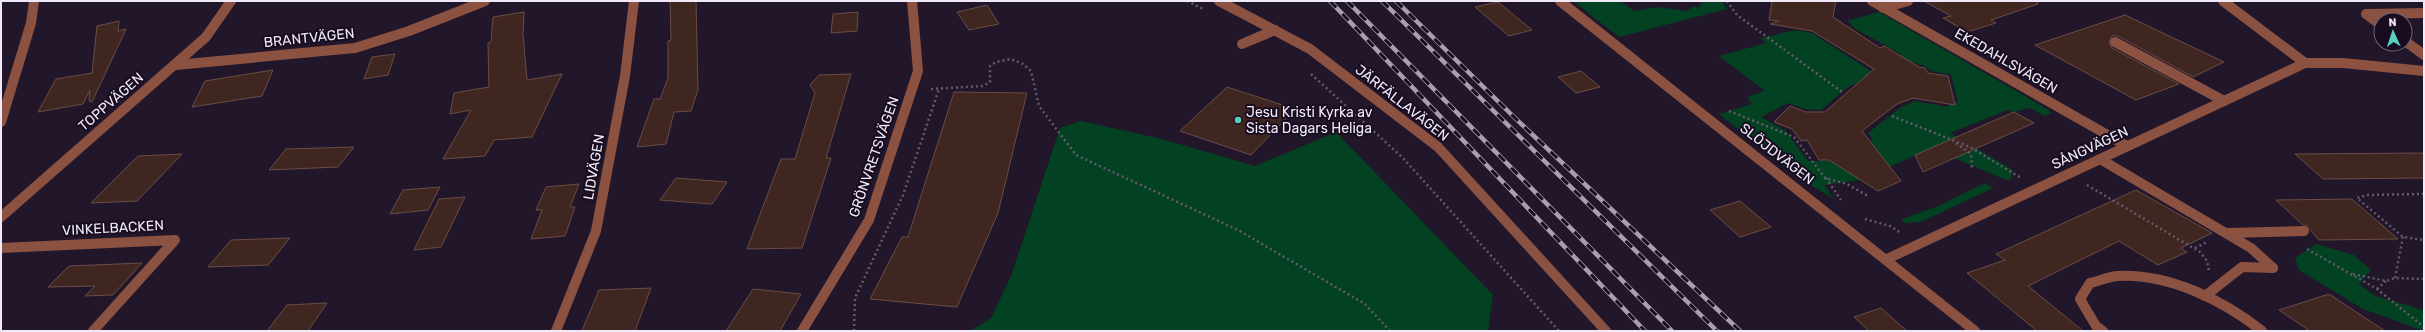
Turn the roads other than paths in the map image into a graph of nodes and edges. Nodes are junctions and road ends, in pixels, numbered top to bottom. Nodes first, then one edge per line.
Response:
1 (34, 1) edge
2 (231, 1) edge
3 (485, 1) edge
4 (634, 1) edge
5 (912, 1) edge
6 (1220, 1) edge
7 (1560, 1) edge
8 (1872, 1) edge
9 (1908, 1) edge
10 (2223, 1) edge
11 (1884, 8) junction
12 (2413, 13) edge
13 (2424, 13) edge
14 (2373, 14) edge
15 (2373, 19) edge
16 (1275, 30) junction
17 (2115, 42) dead end
18 (1242, 44) dead end
19 (2413, 47) edge
20 (2424, 55) edge
21 (2305, 63) junction
22 (176, 65) junction
23 (2424, 71) edge
24 (2224, 101) junction
25 (1, 122) edge
26 (2127, 146) junction
27 (2100, 159) junction
28 (1, 216) edge
29 (2304, 231) dead end
30 (2226, 233) junction
31 (1, 248) edge
32 (1887, 259) junction
33 (2207, 294) junction
34 (93, 331) edge
35 (556, 331) edge
36 (802, 331) edge
37 (1606, 331) edge
38 (1975, 331) edge
39 (2103, 331) edge
40 (2262, 331) edge

1 - 25 street
2 - 22 street, TOPPVÄGEN
3 - 22 street, BRANTVÄGEN
4 - 35 street, LIDVÄGEN
5 - 36 street, GRÖNVRETSVÄGEN
6 - 16 street, JÄRFÄLLAVÄGEN
7 - 32 street, SLÖJDVÄGEN
8 - 11 street, EKEDAHLSVÄGEN
9 - 11 street
10 - 21 street
11 - 26 street, EKEDAHLSVÄGEN
12 - 13 street
14 - 15 street
16 - 18 street
16 - 37 street, JÄRFÄLLAVÄGEN
17 - 24 street
19 - 20 street
21 - 23 street
21 - 24 street, SÅNGVÄGEN
22 - 28 street, TOPPVÄGEN
24 - 26 street, SÅNGVÄGEN
26 - 27 street, SÅNGVÄGEN
27 - 30 street
27 - 32 street, SÅNGVÄGEN
29 - 30 street
30 - 33 street
31 - 34 street, VINKELBACKEN
32 - 38 street, SLÖJDVÄGEN
33 - 39 street
33 - 40 street

